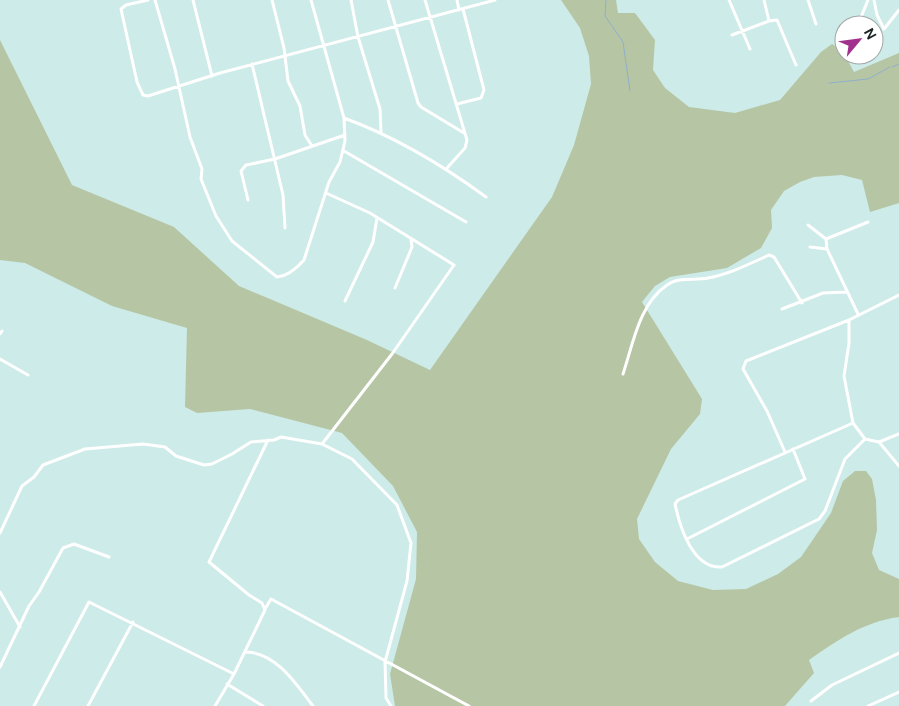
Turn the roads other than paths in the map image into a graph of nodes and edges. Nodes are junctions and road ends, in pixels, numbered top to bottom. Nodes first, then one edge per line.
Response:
1 (148, 0) edge
2 (155, 0) edge
3 (193, 0) edge
4 (272, 0) edge
5 (311, 0) edge
6 (351, 0) edge
7 (388, 0) edge
8 (425, 0) edge
9 (457, 0) edge
10 (495, 0) edge
11 (729, 0) edge
12 (764, 0) edge
13 (808, 0) edge
14 (868, 0) edge
15 (874, 0) edge
16 (461, 9) junction
17 (899, 10) edge
18 (863, 15) edge
19 (430, 18) junction
20 (769, 21) junction
21 (816, 24) dead end
22 (394, 28) junction
23 (742, 31) junction
24 (732, 35) dead end
25 (358, 37) junction
26 (324, 47) junction
27 (750, 49) dead end
28 (285, 56) junction
29 (252, 64) junction
30 (796, 65) dead end
31 (212, 76) junction
32 (178, 86) junction
33 (457, 104) junction
34 (344, 118) junction
35 (381, 132) junction
36 (465, 133) junction
37 (345, 134) junction
38 (312, 146) junction
39 (344, 151) junction
40 (275, 159) junction
41 (447, 168) junction
42 (326, 193) junction
43 (486, 197) dead end
44 (248, 200) dead end
45 (377, 217) junction
46 (466, 222) dead end
47 (868, 222) dead end
48 (808, 225) dead end
49 (285, 228) dead end
50 (410, 238) junction
51 (826, 239) junction
52 (810, 247) dead end
53 (827, 249) junction
54 (395, 288) dead end
55 (848, 292) junction
56 (899, 295) edge
57 (346, 301) dead end
58 (802, 303) junction
59 (782, 309) dead end
60 (858, 314) junction
61 (849, 320) junction
62 (0, 359) edge
63 (623, 374) dead end
64 (28, 375) dead end
65 (853, 423) junction
66 (899, 434) edge
67 (865, 438) junction
68 (268, 440) junction
69 (879, 442) junction
70 (322, 444) junction
71 (793, 449) junction
72 (785, 452) junction
73 (899, 466) edge
74 (0, 533) edge
75 (687, 538) junction
76 (109, 557) dead end
77 (0, 592) edge
78 (265, 610) junction
79 (132, 622) junction
80 (20, 628) junction
81 (245, 652) junction
82 (899, 653) edge
83 (385, 662) junction
84 (0, 666) edge
85 (234, 674) junction
86 (228, 684) junction
87 (899, 692) edge
88 (811, 700) dead end
89 (34, 706) edge
90 (88, 706) edge
91 (215, 706) edge
92 (262, 706) edge
93 (313, 706) edge
94 (391, 706) edge
95 (469, 706) edge
96 (868, 706) edge

1 - 32 street
2 - 32 street
3 - 31 street
4 - 28 street
5 - 26 street
6 - 25 street
7 - 22 street
8 - 19 street
9 - 16 street
10 - 16 street
11 - 23 street
12 - 20 street
13 - 21 street
14 - 18 street
15 - 17 street
16 - 19 street
16 - 33 street
19 - 22 street
19 - 33 street
20 - 23 street
20 - 30 street
22 - 25 street
22 - 36 street
23 - 24 street
23 - 27 street
25 - 26 street
25 - 35 street
26 - 28 street
26 - 34 street
28 - 29 street
28 - 38 street
29 - 31 street
29 - 40 street
31 - 32 street
32 - 42 street
33 - 36 street
34 - 35 street
34 - 37 street
35 - 41 street
36 - 41 street
37 - 38 street
37 - 39 street
38 - 40 street
39 - 42 street
39 - 46 street
40 - 44 street
40 - 49 street
41 - 43 street
42 - 45 street
45 - 50 street
45 - 57 street
47 - 51 street
48 - 51 street
50 - 54 street
50 - 70 street
51 - 53 street
52 - 53 street
53 - 55 street
55 - 58 street
55 - 60 street
56 - 60 street
58 - 59 street
58 - 63 street
60 - 61 street
61 - 65 street
61 - 72 street
62 - 64 street
65 - 67 street
65 - 71 street
66 - 69 street
67 - 69 street
67 - 75 street
68 - 70 street
68 - 74 street
68 - 78 street
69 - 73 street
70 - 83 street
71 - 72 street
71 - 75 street
72 - 75 street
76 - 80 street
77 - 80 street
78 - 81 street
78 - 83 street
79 - 85 street
79 - 89 street
79 - 90 street
80 - 84 street
81 - 85 street
81 - 93 street
82 - 88 street
83 - 94 street
83 - 95 street
85 - 86 street
86 - 91 street
86 - 92 street
87 - 96 street

